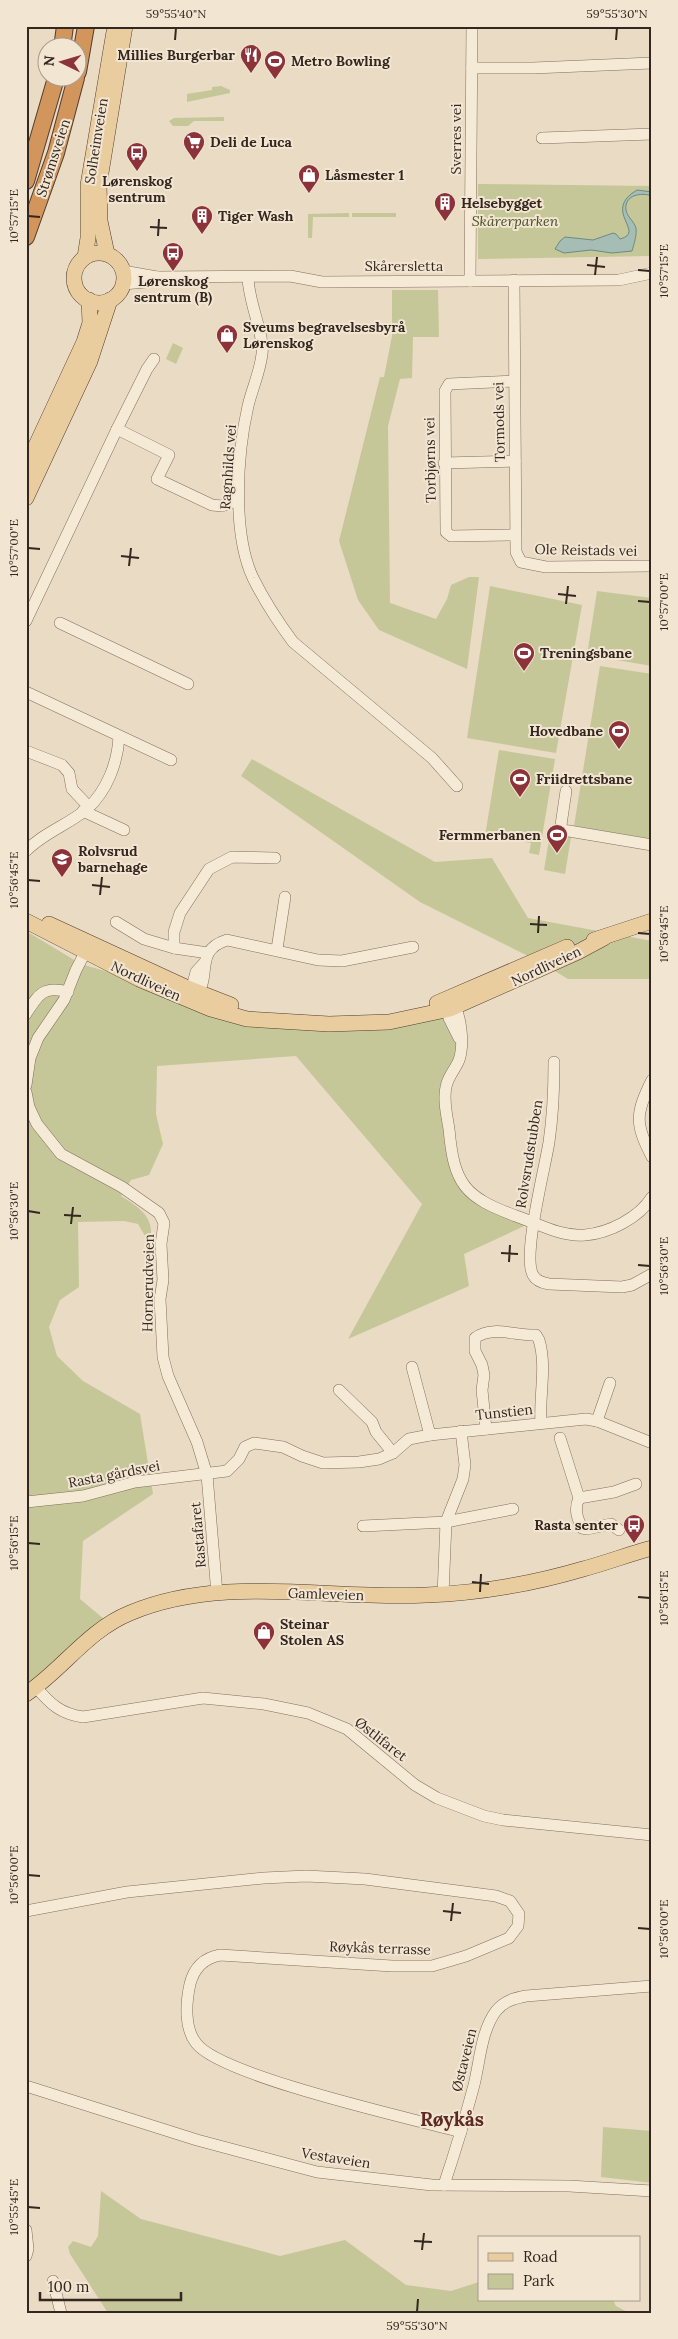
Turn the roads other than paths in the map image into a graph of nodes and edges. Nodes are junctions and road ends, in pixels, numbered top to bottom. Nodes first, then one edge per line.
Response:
1 (115, 26) edge
2 (125, 26) edge
3 (472, 26) edge
4 (652, 63) edge
5 (472, 68) junction
6 (53, 88) edge
7 (73, 88) edge
8 (652, 134) edge
9 (542, 138) dead end
10 (26, 181) edge
11 (26, 237) edge
12 (107, 254) junction
13 (85, 257) junction
14 (652, 273) edge
15 (123, 277) junction
16 (248, 277) junction
17 (514, 280) junction
18 (470, 281) junction
19 (89, 300) junction
20 (110, 300) junction
21 (154, 359) dead end
22 (514, 382) junction
23 (117, 429) junction
24 (515, 462) junction
25 (444, 463) junction
26 (26, 467) edge
27 (26, 498) edge
28 (238, 500) junction
29 (514, 534) junction
30 (521, 562) joint
31 (652, 566) edge
32 (26, 621) edge
33 (60, 623) dead end
34 (188, 684) dead end
35 (26, 692) edge
36 (119, 736) junction
37 (26, 752) edge
38 (171, 760) dead end
39 (457, 786) dead end
40 (566, 791) dead end
41 (86, 809) junction
42 (124, 830) dead end
43 (652, 845) edge
44 (26, 851) edge
45 (275, 858) dead end
46 (285, 897) dead end
47 (26, 916) edge
48 (26, 921) edge
49 (116, 922) dead end
50 (652, 922) edge
51 (413, 947) dead end
52 (88, 948) junction
53 (174, 948) junction
54 (277, 950) junction
55 (207, 957) junction
56 (68, 992) junction
57 (193, 995) junction
58 (450, 1005) junction
59 (26, 1014) edge
60 (554, 1062) dead end
61 (652, 1080) edge
62 (26, 1085) edge
63 (26, 1092) edge
64 (652, 1157) edge
65 (652, 1197) edge
66 (533, 1222) junction
67 (652, 1274) edge
68 (412, 1367) dead end
69 (610, 1383) dead end
70 (339, 1390) dead end
71 (597, 1421) junction
72 (545, 1422) junction
73 (486, 1428) junction
74 (462, 1431) junction
75 (430, 1435) junction
76 (560, 1438) dead end
77 (652, 1443) edge
78 (393, 1453) junction
79 (207, 1475) junction
80 (636, 1484) dead end
81 (578, 1498) junction
82 (26, 1502) edge
83 (513, 1509) dead end
84 (446, 1522) junction
85 (363, 1526) dead end
86 (619, 1530) dead end
87 (652, 1548) edge
88 (217, 1594) junction
89 (443, 1594) junction
90 (31, 1691) edge
91 (652, 1835) edge
92 (26, 1911) edge
93 (652, 1986) edge
94 (26, 2086) edge
95 (461, 2132) junction
96 (444, 2185) junction
97 (652, 2191) edge
98 (26, 2230) edge
99 (26, 2256) edge
100 (53, 2281) dead end
101 (61, 2313) edge

1 - 13 main road, Solheimveien
2 - 12 main road, Solheimveien
3 - 5 street, Sverres vei
4 - 5 street
5 - 18 street, Sverres vei
6 - 10 highway, Strømsveien
7 - 11 highway, Strømsveien
8 - 9 street
12 - 13 main road
12 - 15 main road
13 - 19 main road
14 - 17 street, Skårersletta
15 - 16 street, Skårersletta
15 - 20 main road
16 - 18 street, Skårersletta
16 - 28 street, Ragnhilds vei
17 - 18 street, Skårersletta
17 - 22 street, Tormods vei
19 - 20 main road
19 - 26 main road
20 - 27 main road
21 - 23 street
22 - 24 street, Tormods vei
22 - 25 street, Torbjørns vei
23 - 28 street
23 - 32 street
24 - 25 street
24 - 29 street, Tormods vei
25 - 29 street, Torbjørns vei
28 - 39 street, Ragnhilds vei
29 - 30 street, Tormods vei
30 - 31 street, Ole Reistads vei
33 - 34 street
35 - 36 street
36 - 38 street
36 - 41 street
37 - 41 street
40 - 43 street
41 - 42 street
41 - 44 street
45 - 53 street
46 - 54 street
47 - 52 main road, Nordliveien
48 - 52 main road, Nordliveien
49 - 53 street
50 - 58 main road, Nordliveien
51 - 54 street
52 - 56 street
52 - 57 main road, Nordliveien
53 - 55 street
54 - 55 street
55 - 57 street
56 - 59 street
56 - 62 street
57 - 58 main road, Nordliveien
58 - 66 street
60 - 66 street, Rolvsrudstubben
61 - 64 street
63 - 79 street, Hornerudveien
65 - 66 street
66 - 67 street, Rolvsrudstubben
68 - 75 street
69 - 71 street
70 - 78 street
71 - 72 street, Tunstien
71 - 77 street, Tunstien
72 - 73 street, Tunstien
72 - 73 street
73 - 74 street, Tunstien
74 - 75 street, Tunstien
74 - 84 street
75 - 78 street, Tunstien
76 - 81 street
78 - 79 street, Rasta gårdsvei
79 - 82 street, Rasta gårdsvei
79 - 88 street, Rastafaret
80 - 81 street
81 - 86 street
83 - 84 street
84 - 85 street
84 - 89 street
87 - 89 main road, Gamleveien
88 - 89 main road, Gamleveien
88 - 90 main road, Gamleveien
90 - 91 street, Østlifaret
92 - 95 street, Røykås terrasse
93 - 95 street, Østaveien
94 - 96 street, Vestaveien
95 - 96 street, Østaveien
96 - 97 street, Vestaveien
98 - 99 street
100 - 101 street

